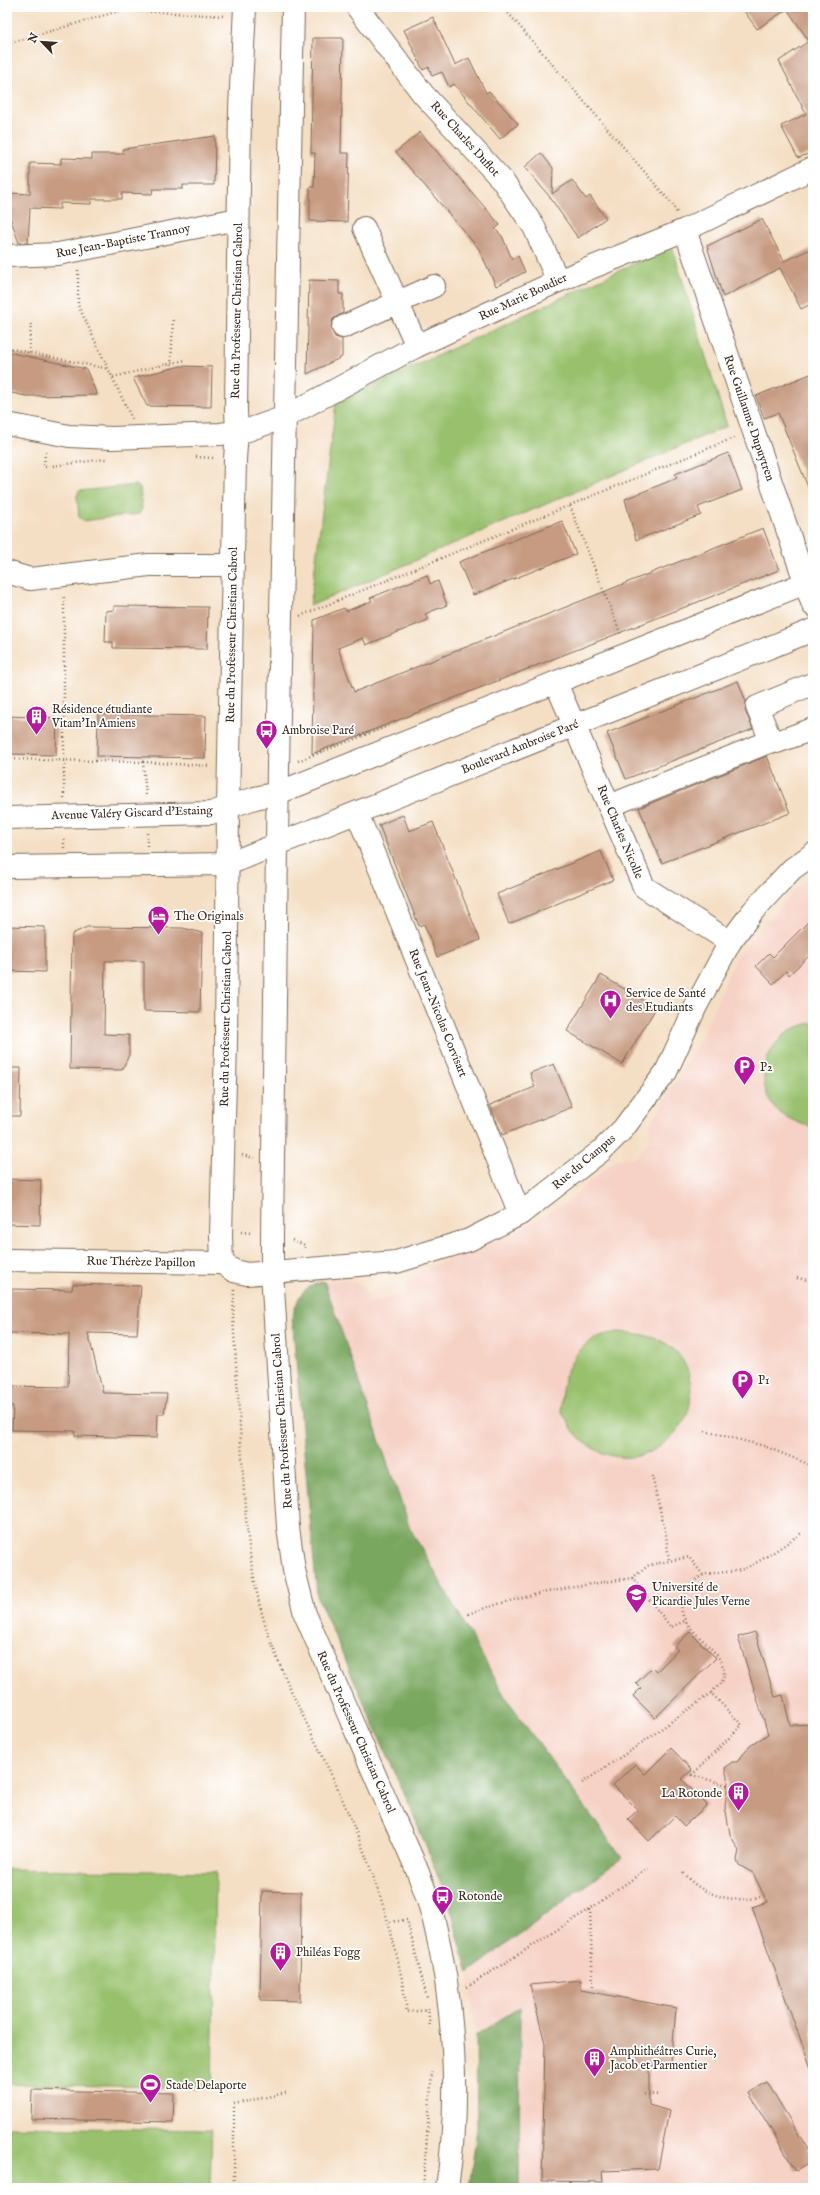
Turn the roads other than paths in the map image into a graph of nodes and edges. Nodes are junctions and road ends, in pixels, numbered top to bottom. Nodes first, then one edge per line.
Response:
1 (293, 7) edge
2 (357, 7) edge
3 (245, 11) edge
4 (813, 168) edge
5 (238, 219) junction
6 (364, 228) dead end
7 (685, 230) junction
8 (7, 256) edge
9 (558, 281) junction
10 (434, 286) dead end
11 (397, 301) junction
12 (343, 327) dead end
13 (417, 346) junction
14 (285, 417) junction
15 (7, 424) edge
16 (237, 432) junction
17 (233, 565) junction
18 (7, 572) edge
19 (809, 582) edge
20 (813, 605) edge
21 (813, 630) edge
22 (556, 683) junction
23 (812, 684) dead end
24 (574, 726) junction
25 (813, 729) edge
26 (771, 741) junction
27 (278, 793) junction
28 (608, 806) junction
29 (228, 807) junction
30 (356, 813) junction
31 (7, 818) edge
32 (278, 844) junction
33 (813, 854) edge
34 (228, 864) junction
35 (7, 867) edge
36 (730, 942) junction
37 (520, 1214) junction
38 (7, 1260) edge
39 (222, 1263) junction
40 (272, 1272) junction
41 (447, 2188) edge

1 - 14 street, Rue du Professeur Christian Cabrol
2 - 9 street, Rue Charles Duflot
3 - 5 street, Rue du Professeur Christian Cabrol
4 - 7 street, Rue Marie Boudier
5 - 8 street, Rue Jean-Baptiste Trannoy
5 - 16 street, Rue du Professeur Christian Cabrol
6 - 11 street
7 - 9 street, Rue Marie Boudier
7 - 19 street, Rue Guillaume Dupuytren
9 - 13 street, Rue Marie Boudier
10 - 11 street
11 - 12 street
11 - 13 street
13 - 14 street, Rue Marie Boudier
14 - 16 street, Rue Marie Boudier
14 - 27 street, Rue du Professeur Christian Cabrol
15 - 16 street, Rue Marie Boudier
16 - 17 street, Rue du Professeur Christian Cabrol
17 - 18 street
17 - 29 street, Rue du Professeur Christian Cabrol
19 - 20 street, Rue Guillaume Dupuytren
19 - 22 street
21 - 24 street, Boulevard Ambroise Paré
22 - 24 street, Rue Charles Nicolle
22 - 27 street
23 - 26 street
24 - 28 street, Rue Charles Nicolle
24 - 30 street, Boulevard Ambroise Paré
25 - 26 street
26 - 28 street
27 - 29 street, Avenue Valéry Giscard d'Estaing
27 - 32 street, Rue du Professeur Christian Cabrol
28 - 36 street, Rue Charles Nicolle
29 - 31 street, Avenue Valéry Giscard d'Estaing
29 - 34 street, Rue du Professeur Christian Cabrol
30 - 32 street, Boulevard Ambroise Paré
30 - 37 street, Rue Jean-Nicolas Corvisart
32 - 34 street, Boulevard Ambroise Paré
32 - 40 street, Rue du Professeur Christian Cabrol
33 - 36 street, Rue du Campus
34 - 35 street
34 - 39 street, Rue du Professeur Christian Cabrol
36 - 37 street, Rue du Campus
37 - 40 street, Rue du Campus
38 - 39 street, Rue Thérèze Papillon
39 - 40 street, Rue Thérèze Papillon
40 - 41 street, Rue du Professeur Christian Cabrol

